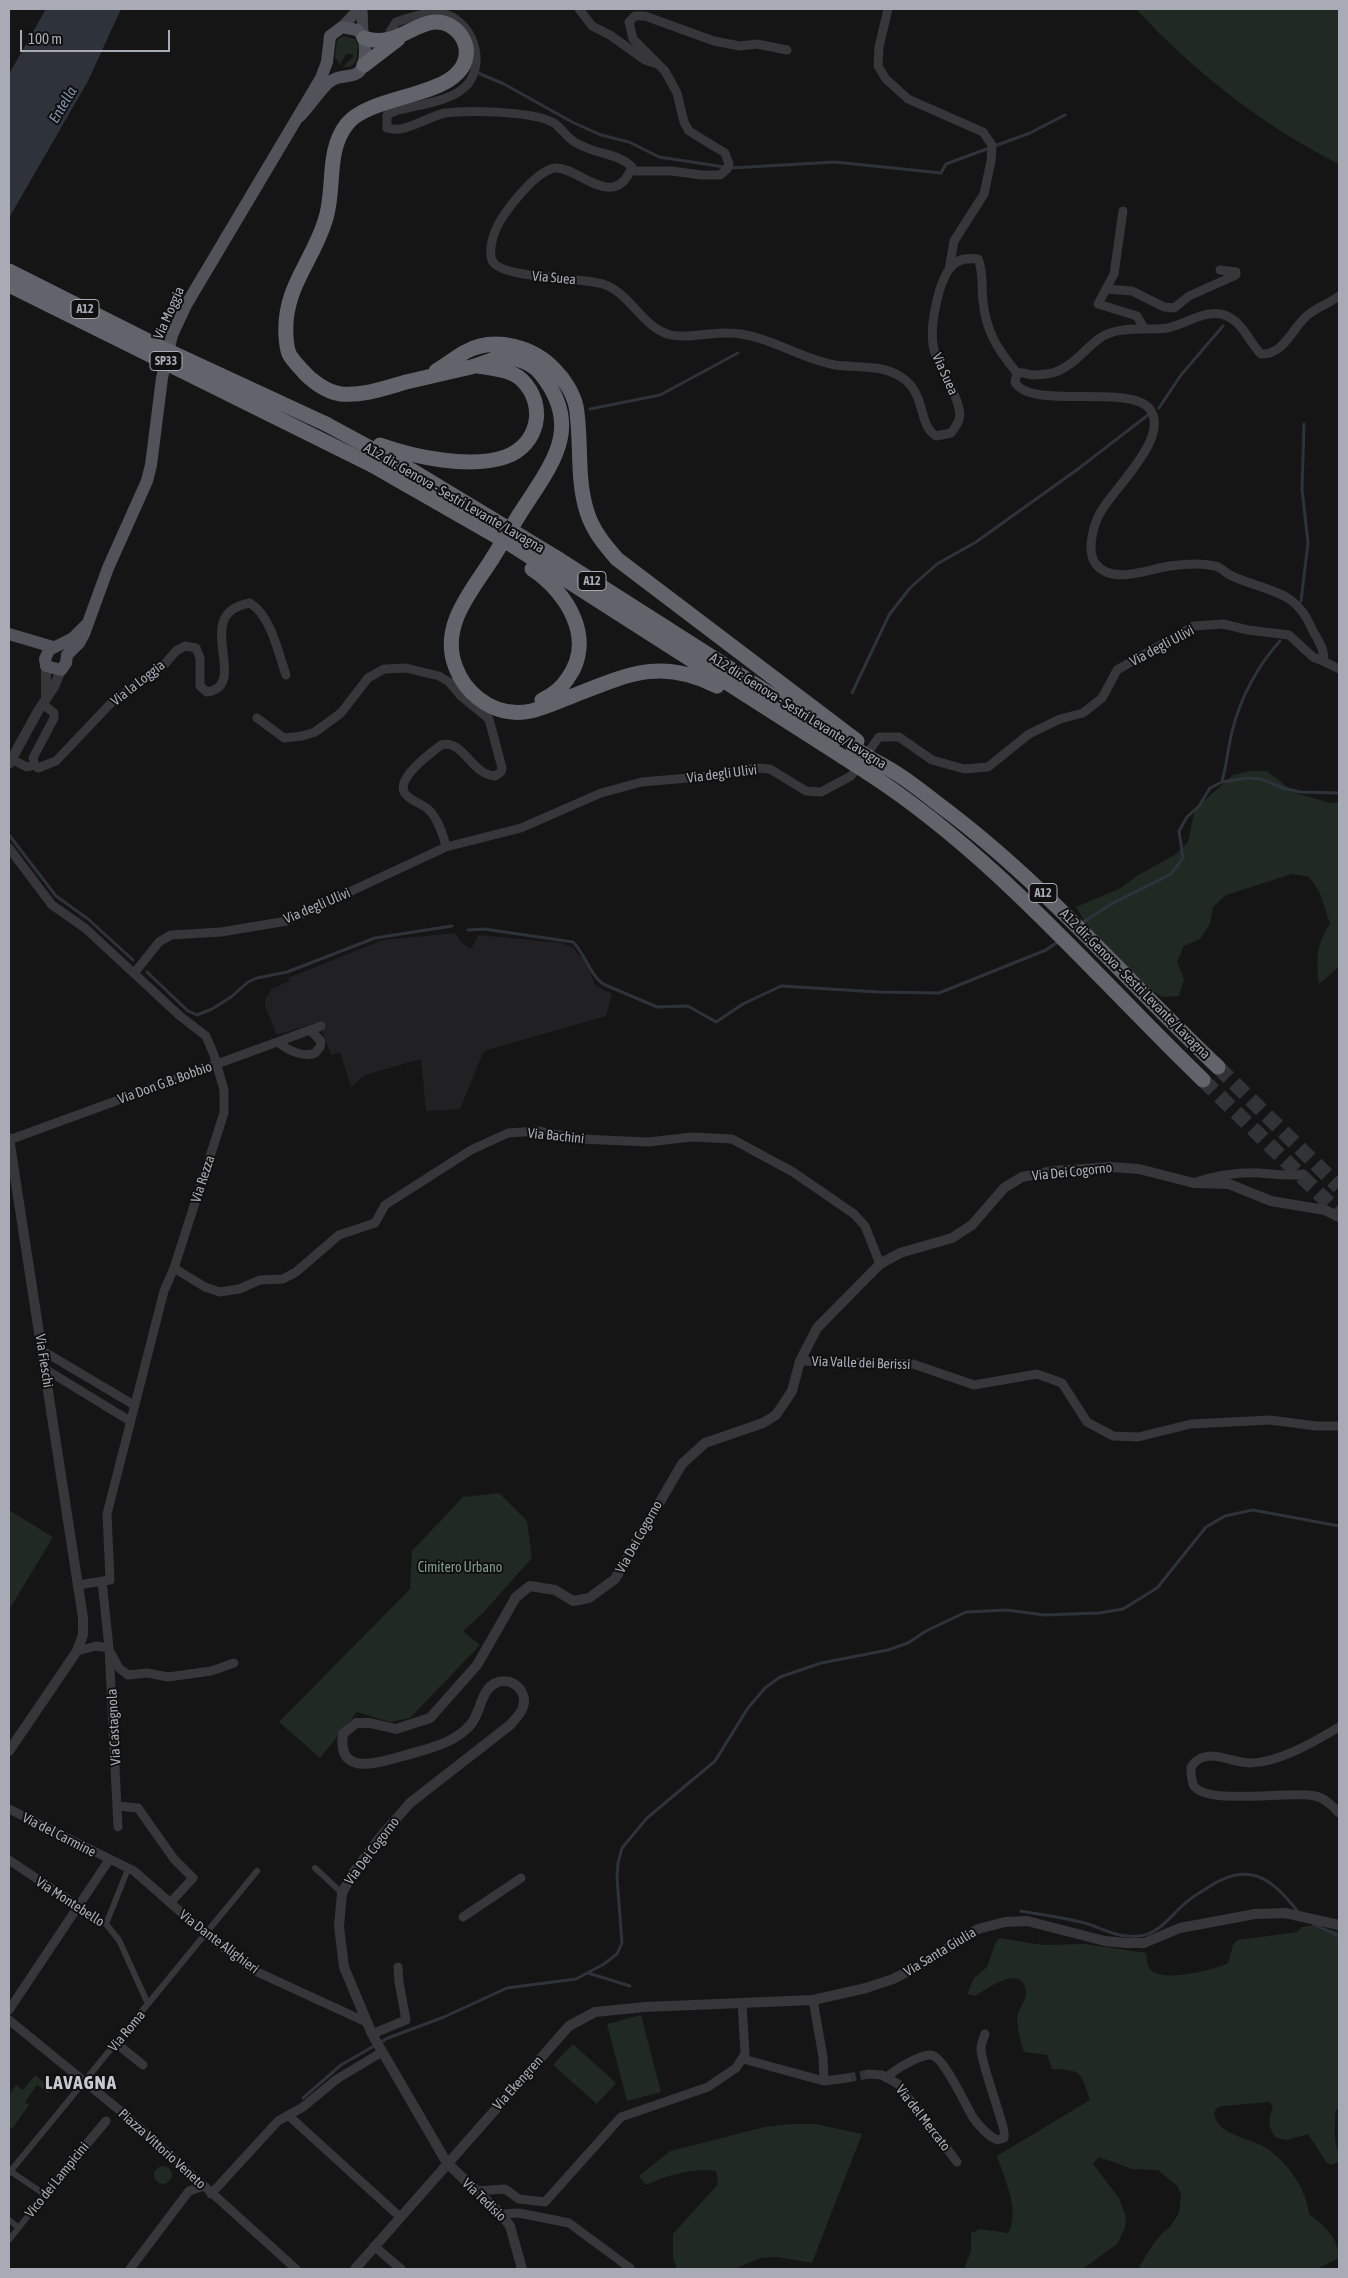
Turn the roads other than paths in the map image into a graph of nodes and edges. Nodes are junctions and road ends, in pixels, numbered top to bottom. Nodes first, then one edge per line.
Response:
1 (361, 9) edge
2 (579, 9) edge
3 (888, 9) edge
4 (342, 27) junction
5 (363, 37) junction
6 (396, 38) junction
7 (787, 50) dead end
8 (327, 62) junction
9 (658, 64) junction
10 (364, 65) junction
11 (343, 78) junction
12 (299, 117) junction
13 (630, 171) junction
14 (1123, 211) dead end
15 (949, 270) junction
16 (1220, 270) dead end
17 (9, 271) edge
18 (9, 285) edge
19 (1106, 289) junction
20 (1339, 296) edge
21 (1144, 328) junction
22 (477, 366) junction
23 (1018, 373) junction
24 (426, 377) junction
25 (330, 426) junction
26 (400, 480) junction
27 (9, 634) edge
28 (9, 638) edge
29 (60, 650) junction
30 (1323, 661) junction
31 (45, 664) junction
32 (1339, 669) edge
33 (61, 670) junction
34 (286, 675) dead end
35 (473, 694) junction
36 (43, 704) junction
37 (257, 718) dead end
38 (797, 727) junction
39 (851, 748) junction
40 (10, 762) edge
41 (874, 764) junction
42 (35, 765) junction
43 (9, 848) edge
44 (446, 848) junction
45 (135, 972) junction
46 (321, 1026) dead end
47 (310, 1030) junction
48 (278, 1042) junction
49 (217, 1064) junction
50 (1218, 1068) tunnel mouth
51 (1203, 1080) tunnel mouth
52 (9, 1139) edge
53 (1303, 1174) dead end
54 (1194, 1183) junction
55 (1339, 1217) edge
56 (880, 1264) junction
57 (174, 1268) junction
58 (43, 1351) junction
59 (800, 1362) junction
60 (45, 1369) junction
61 (134, 1405) junction
62 (130, 1420) junction
63 (1339, 1426) edge
64 (102, 1581) junction
65 (78, 1585) junction
66 (109, 1648) junction
67 (77, 1651) junction
68 (234, 1663) dead end
69 (1339, 1727) edge
70 (9, 1751) edge
71 (118, 1806) junction
72 (9, 1809) edge
73 (1339, 1813) edge
74 (118, 1827) dead end
75 (9, 1860) edge
76 (109, 1860) junction
77 (315, 1868) dead end
78 (128, 1869) junction
79 (257, 1871) dead end
80 (521, 1878) dead end
81 (342, 1892) junction
82 (170, 1903) junction
83 (79, 1907) junction
84 (463, 1917) dead end
85 (106, 1924) junction
86 (1339, 1925) edge
87 (206, 1935) junction
88 (398, 1967) dead end
89 (813, 2000) junction
90 (742, 2003) junction
91 (148, 2004) junction
92 (9, 2010) edge
93 (595, 2012) joint
94 (9, 2020) edge
95 (366, 2022) junction
96 (985, 2034) dead end
97 (373, 2036) junction
98 (116, 2044) junction
99 (381, 2050) junction
100 (743, 2060) junction
101 (144, 2066) dead end
102 (869, 2074) tunnel mouth
103 (847, 2078) tunnel mouth
104 (886, 2078) junction
105 (85, 2080) junction
106 (824, 2081) junction
107 (289, 2116) junction
108 (106, 2121) dead end
109 (957, 2162) dead end
110 (446, 2163) junction
111 (9, 2172) edge
112 (59, 2177) joint
113 (204, 2186) junction
114 (475, 2191) junction
115 (44, 2194) junction
116 (211, 2194) junction
117 (502, 2214) junction
118 (400, 2217) junction
119 (9, 2220) edge
120 (18, 2228) junction
121 (9, 2240) edge
122 (374, 2246) junction
123 (630, 2268) dead end
124 (130, 2269) edge
125 (296, 2269) edge
126 (355, 2269) edge
127 (401, 2269) edge
128 (522, 2269) edge

1 - 4 main road, Via Moggia / SP33
1 - 5 main road, Via Moggia / SP33
2 - 9 street
3 - 15 street
4 - 5 main road
4 - 8 main road, Via Moggia / SP33
5 - 6 highway
5 - 10 main road, Via Moggia / SP33
6 - 10 highway
6 - 13 street
6 - 24 highway
7 - 9 street
8 - 11 main road
8 - 12 main road, Via Moggia / SP33
9 - 13 street
10 - 11 main road, Via Moggia / SP33
11 - 12 main road, Via Moggia / SP33
12 - 29 main road, Via Moggia / SP33
13 - 15 street, Via Suea
14 - 19 street
15 - 23 street
16 - 19 street
17 - 25 highway, A12, bridge
18 - 26 highway, A12, bridge
19 - 21 street
20 - 21 street
21 - 23 street
22 - 24 highway
22 - 25 highway
22 - 35 highway, bridge
23 - 30 street
24 - 39 highway
25 - 39 highway, A12 dir. Genova - Sestri Levante/Lavagna / A12
26 - 35 highway
26 - 38 highway, A12
27 - 29 main road
28 - 31 main road
29 - 31 main road, Via Moggia / SP33
29 - 33 main road, Via Moggia / SP33
30 - 32 street
30 - 44 street, Via degli Ulivi
31 - 33 main road
31 - 36 street, SP33
33 - 36 street, Via Moggia / SP33
34 - 42 street, Via la Loggia
35 - 38 highway
36 - 40 street, SP33
36 - 42 street
37 - 44 street
38 - 39 highway, A12
39 - 41 highway, A12, bridge
40 - 42 street, Via la Loggia
41 - 50 highway, A12 dir. Genova - Sestri Levante/Lavagna / A12
41 - 51 highway, A12
43 - 45 street, Via Rezza
44 - 45 street, Via degli Ulivi
45 - 49 street, Via Rezza
46 - 47 street, Via Don G.B. Bobbio
47 - 48 street, Via Don G.B. Bobbio
47 - 48 street
48 - 49 street, Via Don G.B. Bobbio
49 - 52 street, Via Don G.B. Bobbio
49 - 57 street, Via Rezza
52 - 58 street, Via Fieschi
53 - 54 street
54 - 55 street, Via Dei Cogorno
54 - 56 street, Via Dei Cogorno
56 - 57 street, Via Bachini
56 - 59 street, Via Dei Cogorno
57 - 61 street, Via Rezza
58 - 60 street, Via Fieschi
58 - 61 street
59 - 63 street, Via Valle dei Berissi
59 - 81 street, Via Dei Cogorno
60 - 62 street
60 - 65 street, Via Fieschi
61 - 62 street, Via Rezza
62 - 64 street, Via Rezza
64 - 65 street
64 - 66 street, Via Castagnola
65 - 67 street, Via Fieschi
66 - 67 street
66 - 68 street
66 - 71 street, Via Castagnola
67 - 70 street, Via Fieschi
69 - 73 street
71 - 74 street, Via Castagnola
71 - 82 street
72 - 76 street, Via del Carmine
75 - 83 street, Via Montebello
76 - 78 street, Via Dante Alighieri
76 - 83 street
77 - 81 street
78 - 82 street, Via Dante Alighieri
78 - 85 street
79 - 87 street, Via Roma
80 - 84 street
81 - 95 street, Via Dei Cogorno
82 - 87 street, Via Dante Alighieri
83 - 85 street, Via Montebello
83 - 92 street
85 - 91 street, Via Montebello
86 - 89 street, Via Santa Giulia
87 - 91 street, Via Roma
87 - 95 street, Via Dante Alighieri
88 - 97 street
89 - 90 street, Via Santa Giulia
89 - 106 street
90 - 93 street, Via Santa Giulia
90 - 100 street
91 - 98 street, Via Roma
93 - 110 street, Via Ekengren
94 - 105 street, Piazza Vittorio Veneto
95 - 97 street, Via Dei Cogorno
96 - 104 street, Via del Mercato
97 - 99 street, Via Dei Cogorno
98 - 101 street
98 - 105 street, Via Roma
99 - 107 street
99 - 110 street, Via Tedisio
100 - 106 street
100 - 114 street
102 - 104 street, Via del Mercato
103 - 106 street
104 - 109 street, Via del Mercato
105 - 111 street, Via Roma
105 - 113 street, Piazza Vittorio Veneto
107 - 116 street
107 - 118 street
108 - 112 street, Vico dei Lampicini
110 - 114 street, Via Tedisio
110 - 118 street, Via Ekengren
111 - 115 street
112 - 115 street, Vico dei Lampicini
113 - 116 street, Piazza Vittorio Veneto
113 - 124 street
114 - 117 street, Via Tedisio
115 - 120 street, Vico dei Lampicini
116 - 125 street, Piazza Vittorio Veneto
117 - 123 street
117 - 128 street, Via Tedisio
118 - 122 street, Via Ekengren
119 - 120 street
120 - 121 street, Vico dei Lampicini
122 - 126 street, Via Ekengren
122 - 127 street

